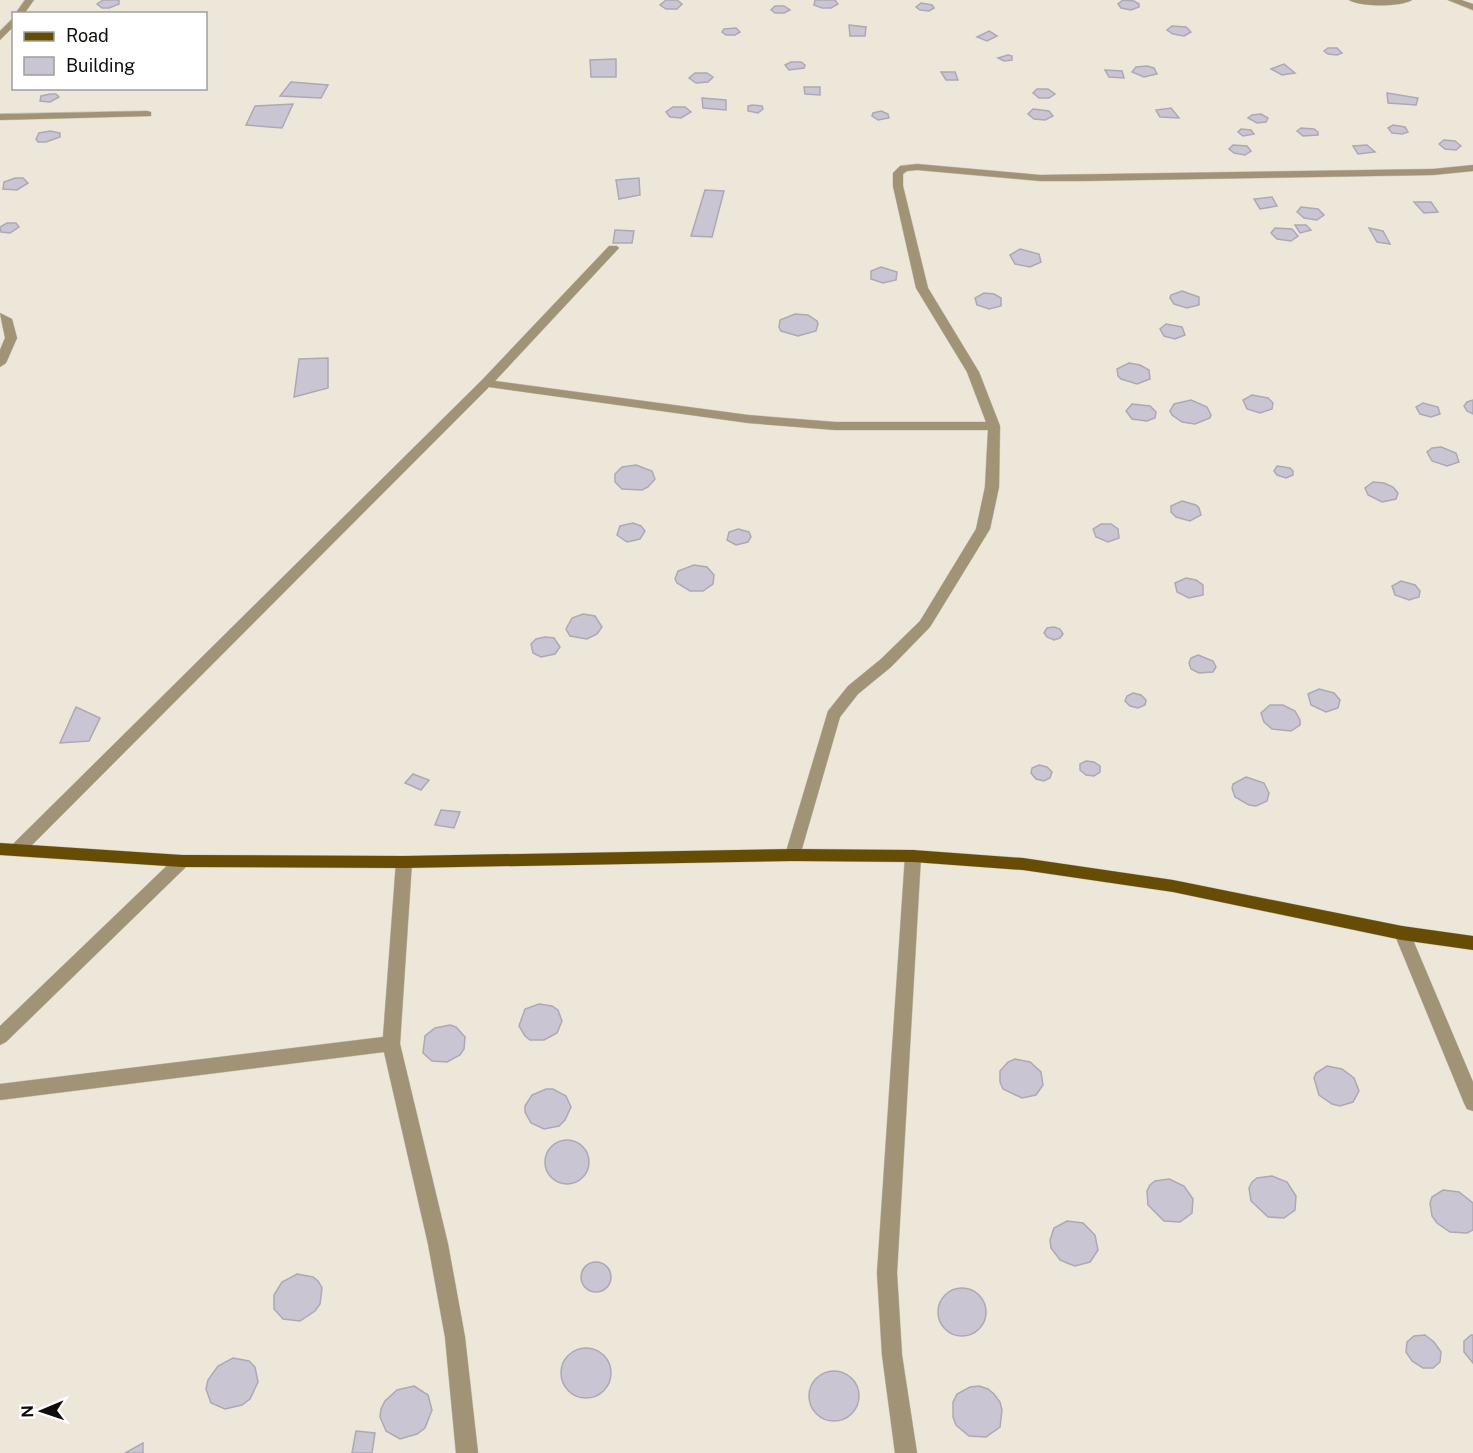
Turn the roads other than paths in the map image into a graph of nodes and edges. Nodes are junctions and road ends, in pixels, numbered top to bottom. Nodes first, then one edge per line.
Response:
1 (30, 0) edge
2 (1353, 0) edge
3 (1408, 0) edge
4 (1452, 0) edge
5 (1473, 6) edge
6 (21, 12) edge
7 (12, 22) edge
8 (0, 37) edge
9 (147, 114) dead end
10 (0, 117) edge
11 (1473, 168) edge
12 (613, 248) dead end
13 (0, 316) edge
14 (0, 363) edge
15 (486, 383) junction
16 (994, 426) junction
17 (8, 850) edge
18 (793, 855) junction
19 (913, 856) junction
20 (182, 861) junction
21 (404, 862) junction
22 (1402, 933) junction
23 (1473, 943) edge
24 (0, 1037) edge
25 (391, 1044) junction
26 (0, 1092) edge
27 (1473, 1103) edge
28 (467, 1453) edge
29 (906, 1453) edge

1 - 6 street
2 - 3 street
4 - 5 street
7 - 8 street
9 - 10 street
11 - 16 street
12 - 15 street
13 - 14 street
15 - 16 street
15 - 17 street
16 - 18 street
17 - 20 main road
18 - 19 main road
18 - 21 main road
19 - 22 main road
19 - 29 street
20 - 21 main road
20 - 24 street
21 - 25 street
22 - 23 main road
22 - 27 street
25 - 26 street
25 - 28 street

